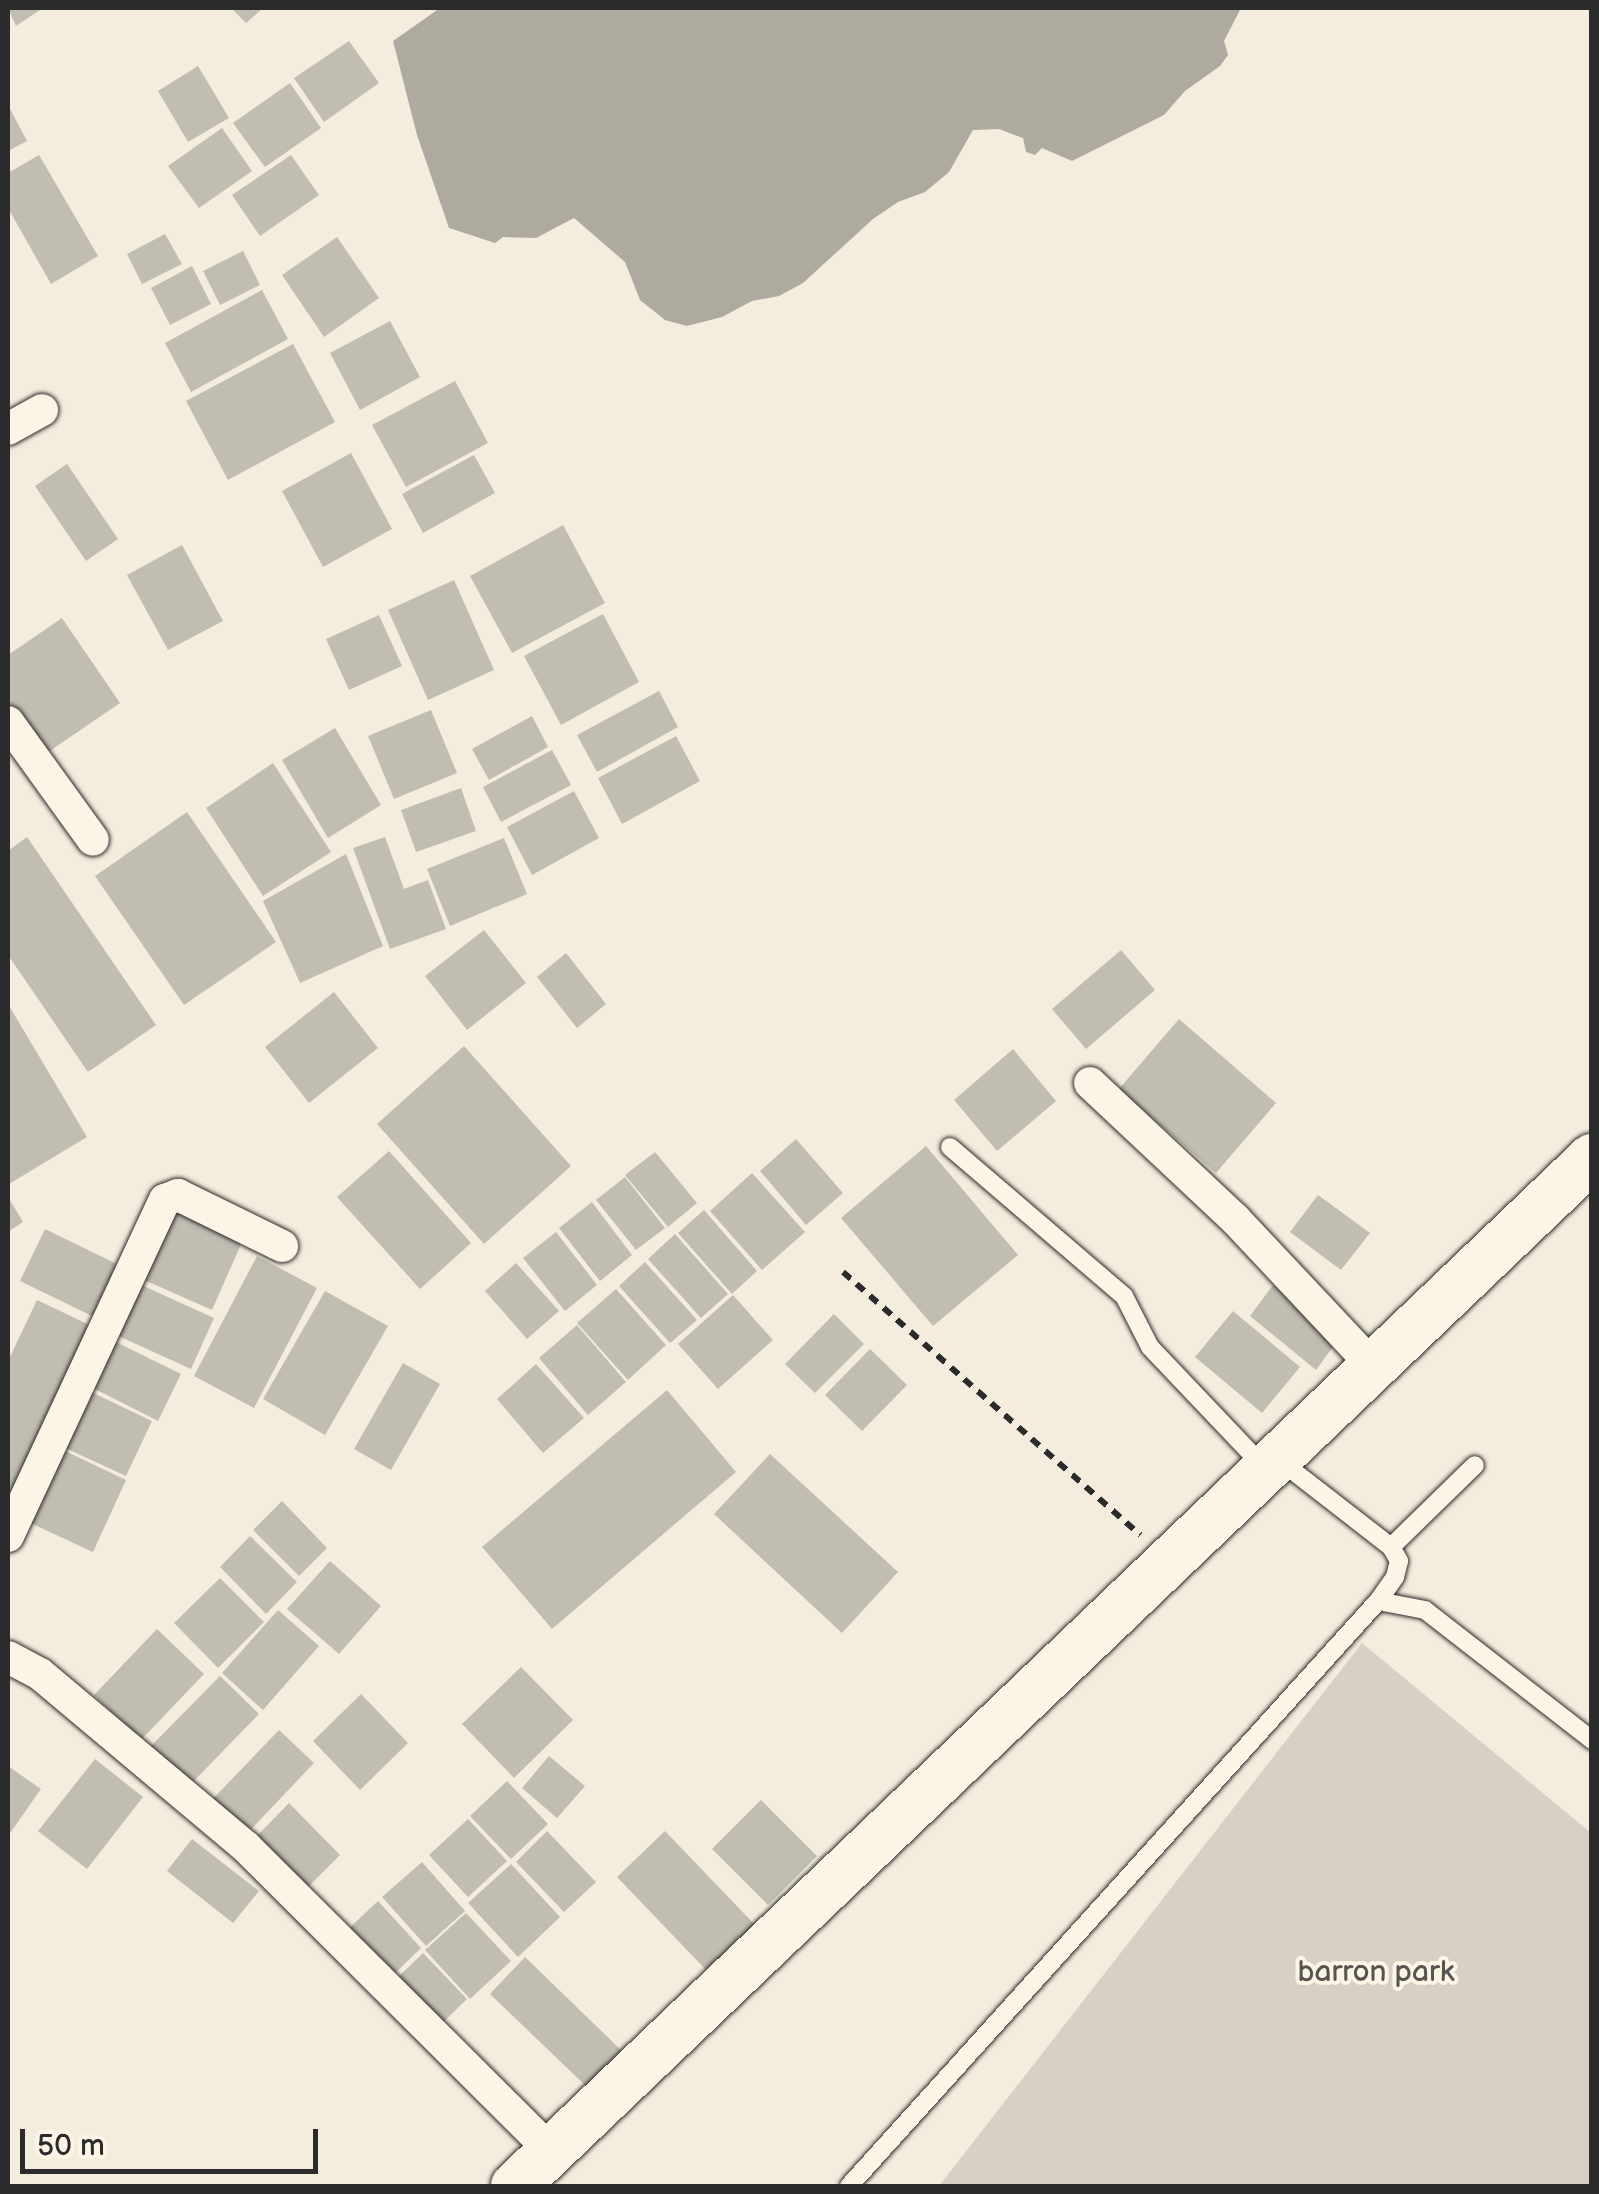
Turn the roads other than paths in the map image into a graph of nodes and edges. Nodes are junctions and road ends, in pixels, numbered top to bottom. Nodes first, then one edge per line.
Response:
1 (42, 410) dead end
2 (8, 430) edge
3 (8, 722) edge
4 (93, 840) dead end
5 (1090, 1083) dead end
6 (950, 1147) dead end
7 (1592, 1158) edge
8 (282, 1246) dead end
9 (1375, 1368) junction
10 (1475, 1465) dead end
11 (1273, 1466) junction
12 (8, 1536) edge
13 (1390, 1546) junction
14 (1378, 1600) junction
15 (8, 1657) edge
16 (1592, 1740) edge
17 (552, 2152) junction
18 (515, 2186) edge
19 (848, 2186) edge

1 - 2 street
3 - 4 street
5 - 9 street
6 - 11 lane
7 - 9 street
8 - 12 street
9 - 11 street
10 - 13 lane
11 - 13 lane
11 - 17 street
13 - 14 lane
14 - 16 lane
14 - 19 lane
15 - 17 street
17 - 18 street

